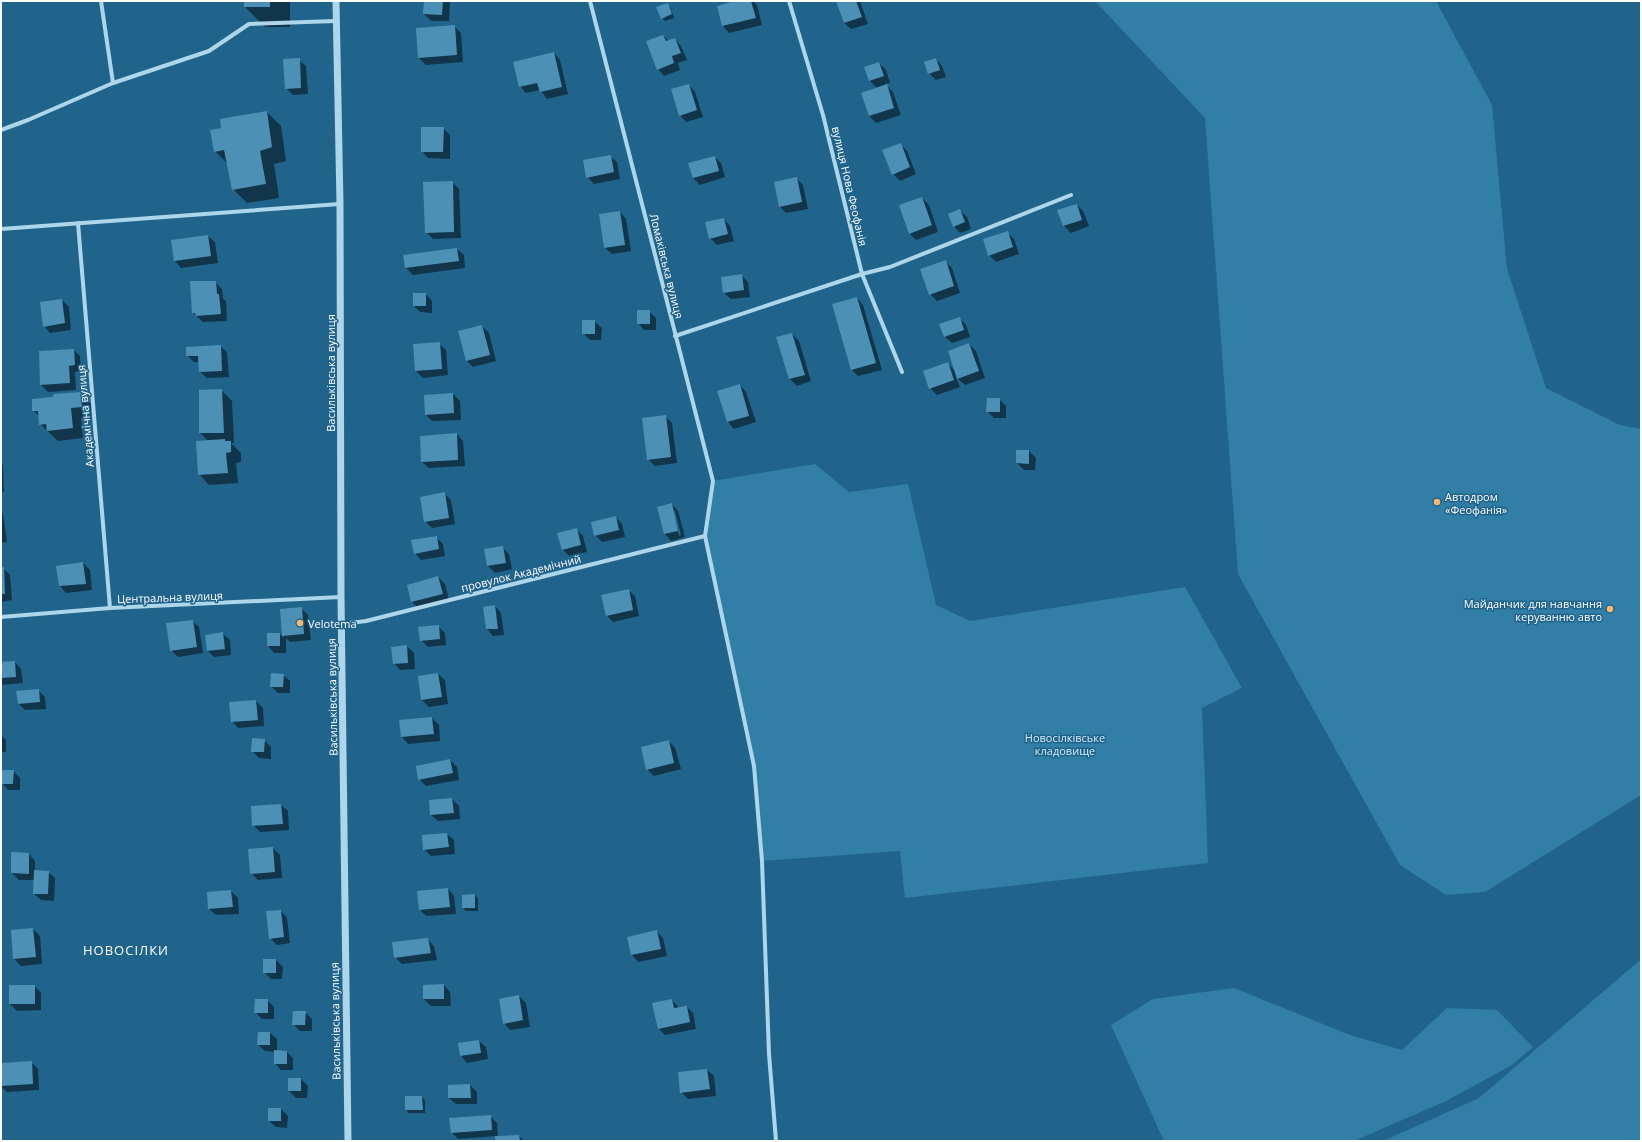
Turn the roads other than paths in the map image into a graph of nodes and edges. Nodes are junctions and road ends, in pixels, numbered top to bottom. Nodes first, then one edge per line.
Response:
1 (101, 1) edge
2 (336, 1) edge
3 (590, 1) edge
4 (789, 1) edge
5 (336, 21) junction
6 (113, 84) junction
7 (1, 130) edge
8 (1071, 195) dead end
9 (340, 204) junction
10 (78, 223) junction
11 (1, 229) edge
12 (862, 274) junction
13 (675, 336) junction
14 (902, 372) dead end
15 (705, 536) junction
16 (341, 597) junction
17 (110, 608) junction
18 (1, 617) edge
19 (342, 624) junction
20 (348, 1141) edge
21 (776, 1141) edge

1 - 6 street
2 - 5 street, Васильківська вулиця
3 - 13 street, Ломаківська вулиця
4 - 12 street, вулиця Нова Феофанія
5 - 6 street
5 - 9 street, Васильківська вулиця
6 - 7 street
8 - 12 street
9 - 10 street
9 - 16 street, Васильківська вулиця
10 - 11 street
10 - 17 street, Академічна вулиця
12 - 13 street
12 - 14 street, вулиця Нова Феофанія
13 - 15 street, Ломаківська вулиця
15 - 19 street, провулок Академічний
15 - 21 street
16 - 17 street, Центральна вулиця
16 - 19 street, Васильківська вулиця
17 - 18 street, Центральна вулиця
19 - 20 street, Васильківська вулиця

